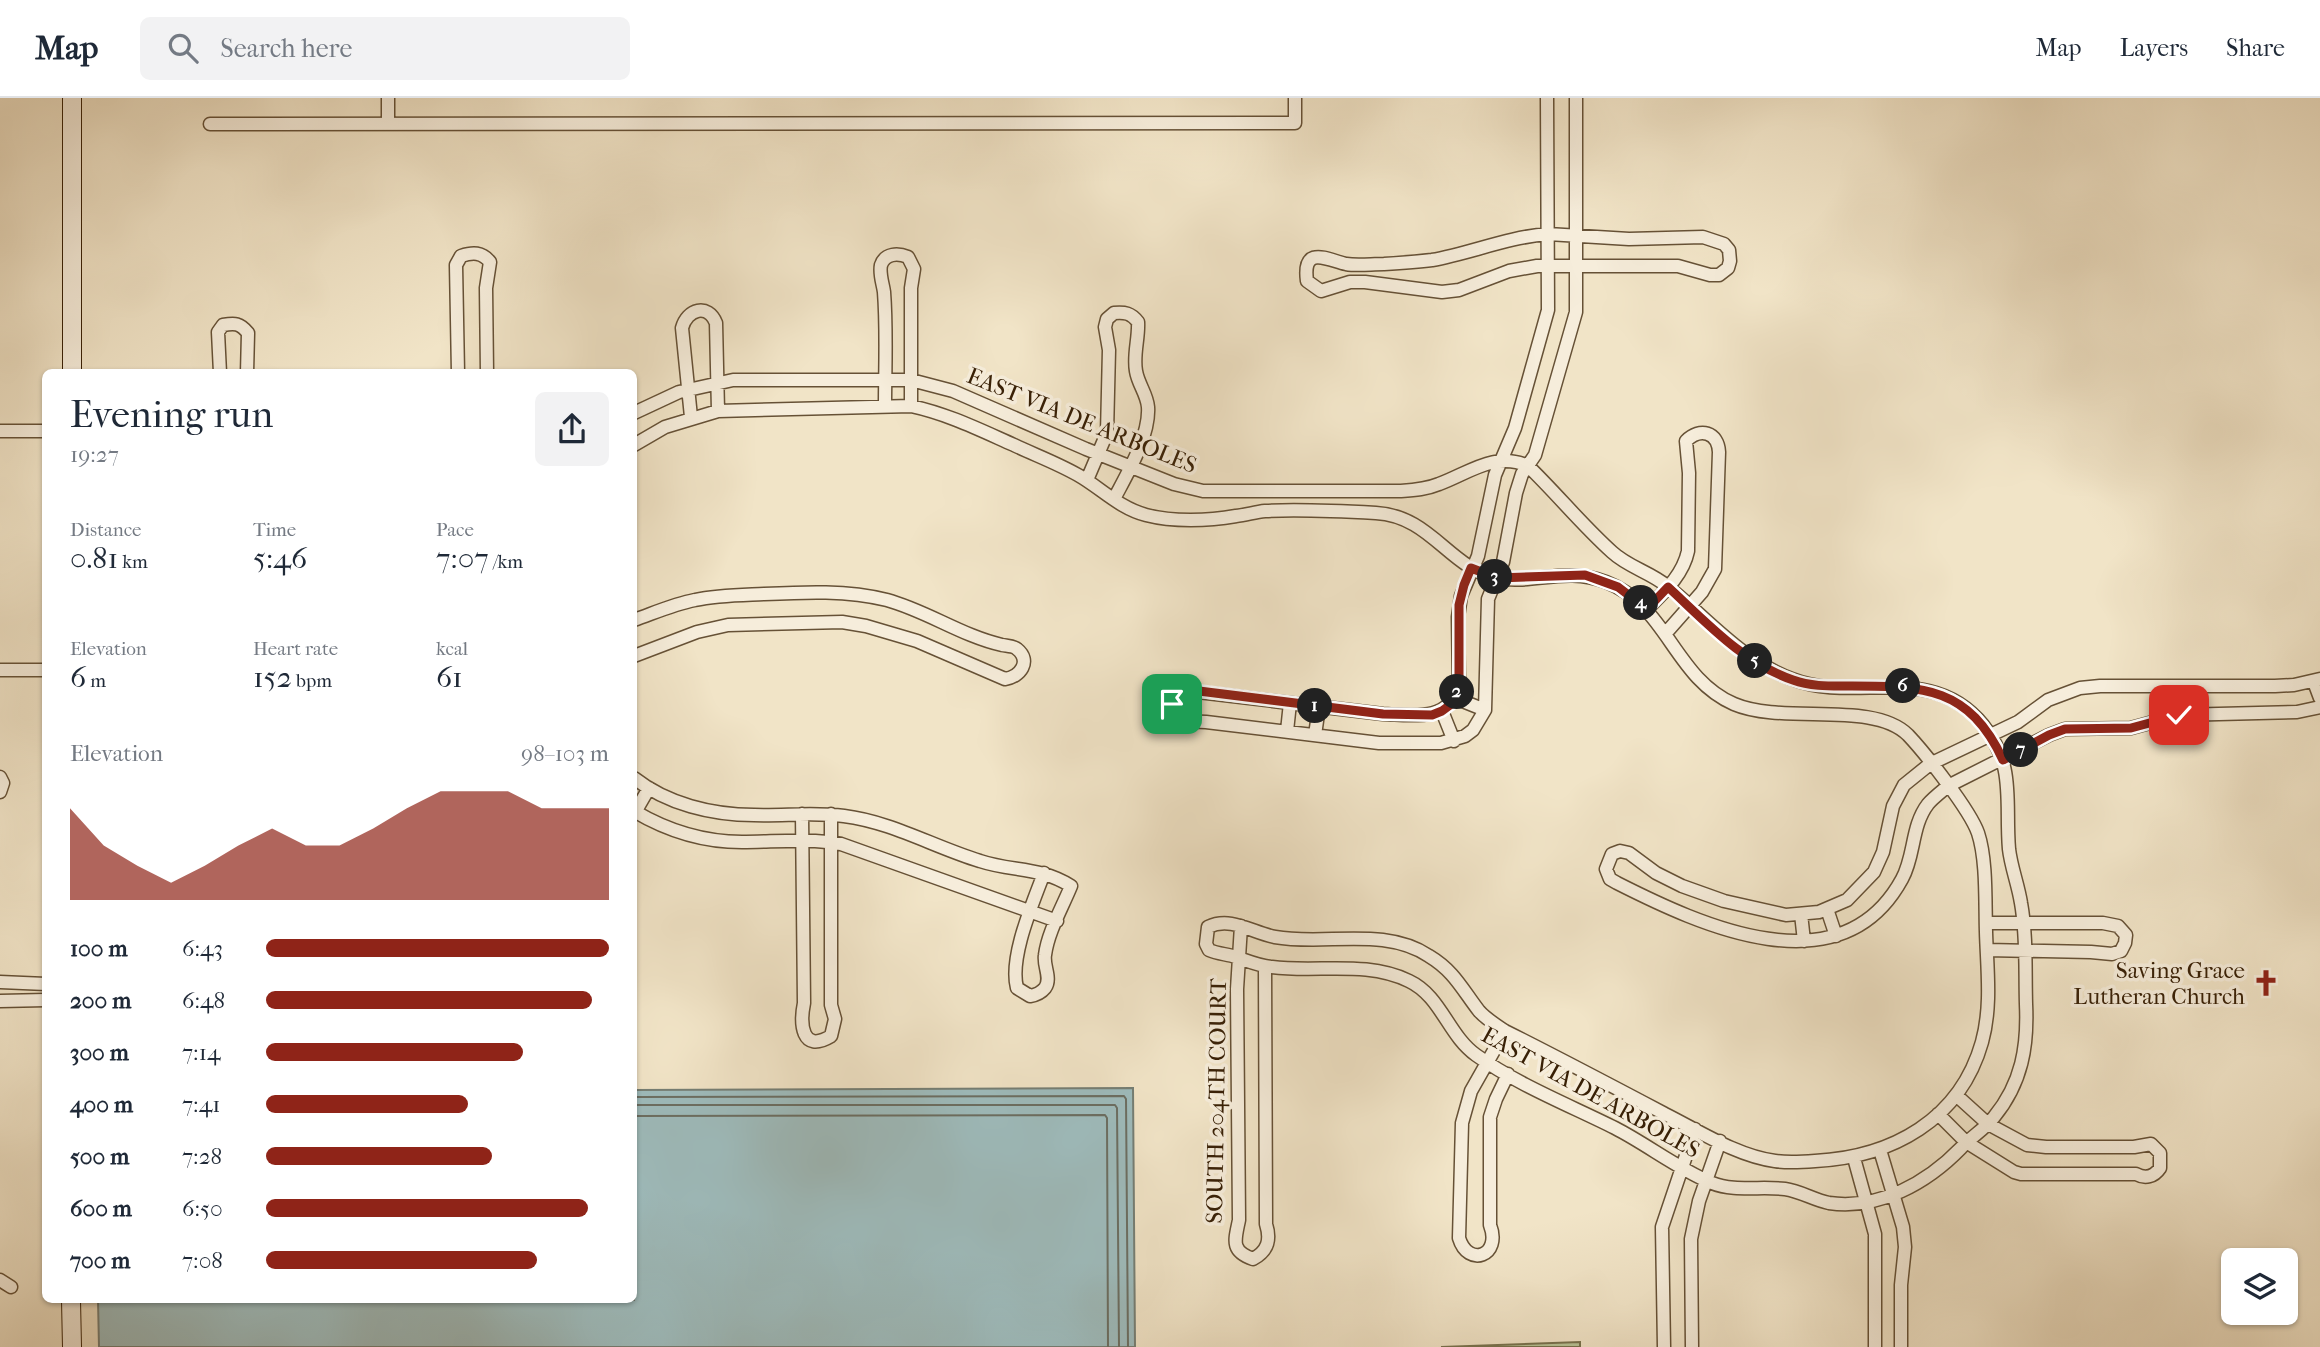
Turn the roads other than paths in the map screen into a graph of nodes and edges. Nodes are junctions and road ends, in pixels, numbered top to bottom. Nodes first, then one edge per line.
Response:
1 (72, 98) edge
2 (388, 98) edge
3 (1295, 98) edge
4 (1547, 98) edge
5 (1576, 98) edge
6 (210, 124) dead end
7 (388, 124) junction
8 (1548, 234) junction
9 (1576, 236) junction
10 (1549, 266) junction
11 (1577, 266) junction
12 (72, 369) edge
13 (220, 369) edge
14 (247, 369) edge
15 (458, 369) edge
16 (487, 369) edge
17 (885, 379) junction
18 (911, 380) junction
19 (715, 383) junction
20 (687, 390) junction
21 (911, 406) junction
22 (885, 407) junction
23 (718, 411) junction
24 (637, 412) edge
25 (691, 417) junction
26 (0, 431) edge
27 (42, 431) edge
28 (637, 443) edge
29 (1099, 454) junction
30 (1501, 460) junction
31 (1131, 466) junction
32 (1528, 466) junction
33 (1087, 480) junction
34 (1114, 499) junction
35 (1471, 568) junction
36 (1497, 578) junction
37 (1668, 587) junction
38 (1690, 608) junction
39 (1647, 609) junction
40 (637, 619) edge
41 (1665, 634) junction
42 (637, 655) edge
43 (0, 670) edge
44 (42, 670) edge
45 (2317, 680) edge
46 (1455, 698) junction
47 (2320, 698) edge
48 (1290, 703) junction
49 (1319, 707) junction
50 (2320, 707) edge
51 (1485, 710) junction
52 (1442, 711) junction
53 (1287, 732) junction
54 (1315, 735) junction
55 (1990, 735) junction
56 (1454, 741) junction
57 (2000, 755) junction
58 (1930, 764) junction
59 (0, 777) edge
60 (637, 780) edge
61 (1944, 782) junction
62 (649, 788) junction
63 (0, 792) edge
64 (637, 807) edge
65 (637, 813) edge
66 (802, 814) junction
67 (831, 814) junction
68 (802, 841) junction
69 (831, 842) junction
70 (1044, 873) junction
71 (1826, 909) junction
72 (1030, 912) junction
73 (1801, 914) junction
74 (1056, 921) junction
75 (1986, 923) junction
76 (2024, 924) junction
77 (1241, 926) junction
78 (1836, 936) junction
79 (1804, 941) junction
80 (1987, 950) junction
81 (2025, 950) junction
82 (1240, 958) junction
83 (1265, 966) junction
84 (0, 982) edge
85 (42, 984) edge
86 (42, 1000) edge
87 (0, 1001) edge
88 (1505, 1031) junction
89 (1486, 1062) junction
90 (1508, 1074) junction
91 (1956, 1095) junction
92 (1938, 1114) junction
93 (1988, 1124) junction
94 (1695, 1129) junction
95 (1720, 1141) junction
96 (1966, 1142) junction
97 (1880, 1150) junction
98 (1854, 1158) junction
99 (1682, 1167) junction
100 (1707, 1181) junction
101 (1895, 1194) junction
102 (1866, 1202) junction
103 (71, 1303) edge
104 (72, 1347) edge
105 (1664, 1347) edge
106 (1692, 1347) edge
107 (1875, 1347) edge
108 (1901, 1347) edge

1 - 12 main road
2 - 7 street
3 - 7 street
4 - 8 street
5 - 9 street
6 - 7 street
8 - 9 street
8 - 10 street
8 - 10 street
9 - 11 street
9 - 11 street
10 - 11 street
10 - 30 street
11 - 32 street
13 - 14 street
15 - 16 street
17 - 18 street, EAST VIA DE ARBOLES
17 - 18 street
17 - 19 street, EAST VIA DE ARBOLES
17 - 22 street
18 - 21 street
18 - 29 street, EAST VIA DE ARBOLES
19 - 20 street, EAST VIA DE ARBOLES
19 - 20 street
19 - 23 street
20 - 24 street, EAST VIA DE ARBOLES
20 - 25 street
21 - 22 street, EAST VIA DE ARBOLES
21 - 33 street, EAST VIA DE ARBOLES
22 - 23 street, EAST VIA DE ARBOLES
23 - 25 street, EAST VIA DE ARBOLES
25 - 28 street, EAST VIA DE ARBOLES
26 - 27 street
29 - 31 street, EAST VIA DE ARBOLES
29 - 31 street
29 - 33 street
30 - 31 street, EAST VIA DE ARBOLES
30 - 32 street
30 - 35 street
31 - 34 street
32 - 36 street
32 - 37 street
33 - 34 street, EAST VIA DE ARBOLES
34 - 35 street, EAST VIA DE ARBOLES
35 - 36 street, EAST VIA DE ARBOLES
35 - 46 street
36 - 39 street, EAST VIA DE ARBOLES
36 - 51 street
37 - 38 street
37 - 38 street
37 - 39 street
38 - 41 street
38 - 55 street
39 - 41 street, EAST VIA DE ARBOLES
40 - 42 street
41 - 58 street, EAST VIA DE ARBOLES
43 - 44 street
45 - 47 street
45 - 55 street
46 - 51 street
46 - 52 street
48 - 49 street
48 - 53 street
48 - 53 street
49 - 52 street
49 - 54 street
50 - 57 street
51 - 56 street
52 - 56 street
53 - 54 street
54 - 56 street
55 - 57 street
55 - 58 street
57 - 61 street
57 - 76 street, EAST VIA DE ARBOLES
58 - 61 street, EAST VIA DE ARBOLES
58 - 71 street
59 - 63 street
60 - 62 street
61 - 75 street, EAST VIA DE ARBOLES
61 - 78 street
62 - 64 street
62 - 66 street
65 - 68 street
66 - 67 street
66 - 68 street
67 - 69 street
67 - 70 street
68 - 69 street
68 - 69 street
69 - 72 street
70 - 72 street
70 - 74 street
71 - 73 street
71 - 78 street
72 - 74 street
72 - 74 street
73 - 79 street
73 - 79 street
75 - 76 street
75 - 80 street, EAST VIA DE ARBOLES
76 - 81 street, EAST VIA DE ARBOLES
76 - 81 street
77 - 82 street, SOUTH 204TH COURT
77 - 82 street, EAST VIA DE ARBOLES
77 - 88 street, EAST VIA DE ARBOLES
78 - 79 street
80 - 81 street
80 - 91 street, EAST VIA DE ARBOLES
81 - 93 street, EAST VIA DE ARBOLES
82 - 83 street, EAST VIA DE ARBOLES
82 - 83 street, SOUTH 204TH COURT
83 - 89 street, EAST VIA DE ARBOLES
84 - 85 street
86 - 87 street
88 - 89 street
88 - 94 street, EAST VIA DE ARBOLES
89 - 90 street, EAST VIA DE ARBOLES
89 - 90 street
90 - 99 street, EAST VIA DE ARBOLES
91 - 92 street, EAST VIA DE ARBOLES
91 - 93 street
92 - 96 street
92 - 97 street, EAST VIA DE ARBOLES
93 - 96 street, EAST VIA DE ARBOLES
93 - 96 street
94 - 95 street, EAST VIA DE ARBOLES
94 - 99 street
95 - 98 street, EAST VIA DE ARBOLES
95 - 100 street
96 - 101 street, EAST VIA DE ARBOLES
97 - 98 street, EAST VIA DE ARBOLES
97 - 101 street
98 - 102 street
99 - 100 street, EAST VIA DE ARBOLES
99 - 105 street
100 - 102 street, EAST VIA DE ARBOLES
100 - 106 street
101 - 102 street, EAST VIA DE ARBOLES
101 - 108 street
102 - 107 street
103 - 104 main road

